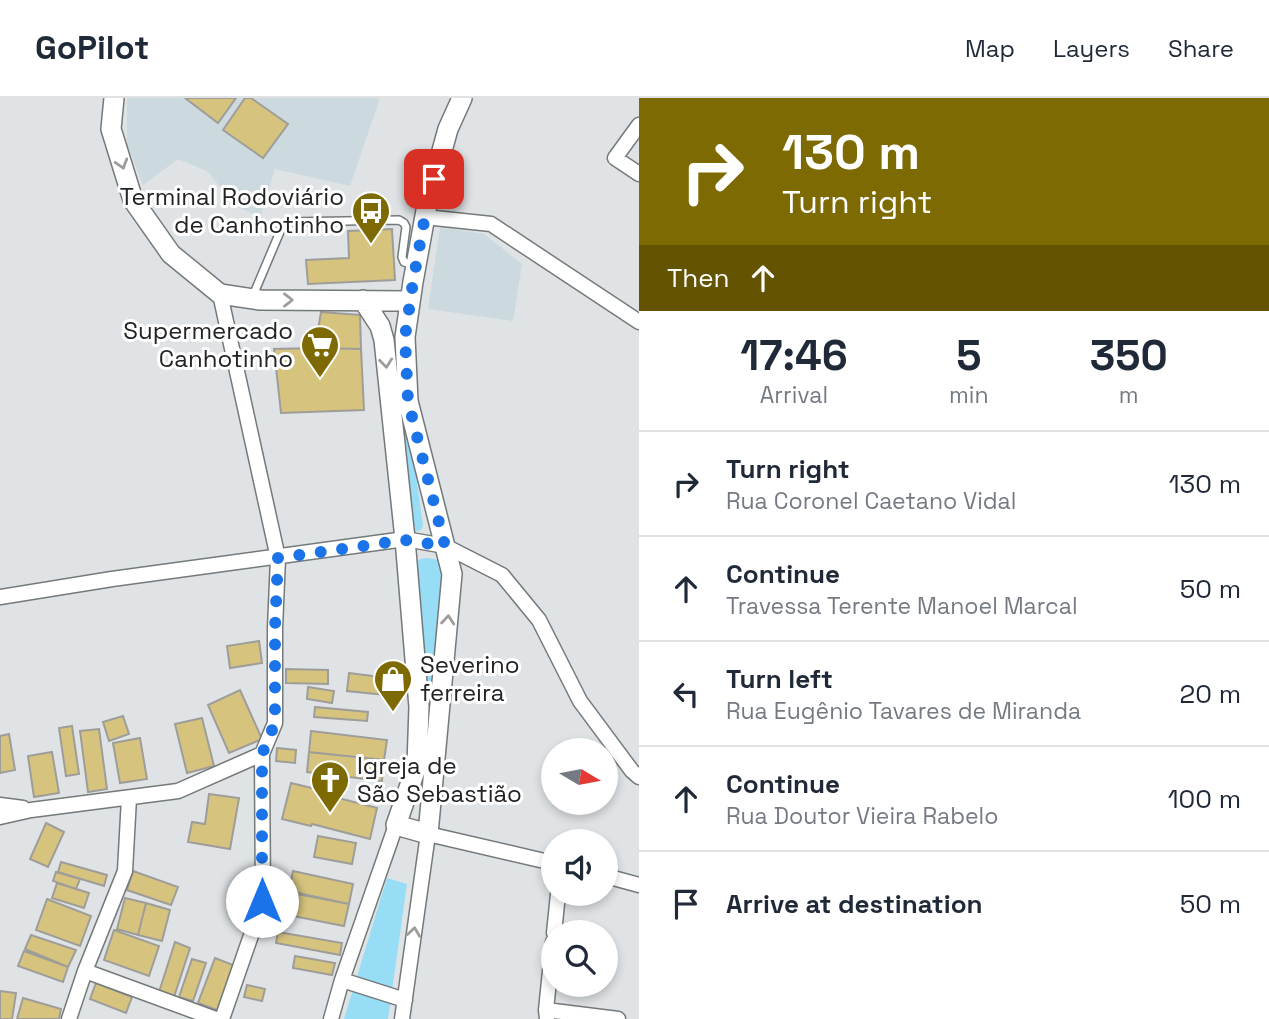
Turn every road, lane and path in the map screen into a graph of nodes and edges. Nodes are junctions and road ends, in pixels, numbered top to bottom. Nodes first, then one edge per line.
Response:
1 (114, 98) edge
2 (463, 98) edge
3 (639, 125) edge
4 (639, 174) edge
5 (425, 217) junction
6 (416, 265) junction
7 (220, 294) junction
8 (252, 299) junction
9 (363, 300) junction
10 (410, 301) junction
11 (639, 322) edge
12 (405, 540) junction
13 (445, 546) junction
14 (278, 558) junction
15 (0, 597) edge
16 (427, 744) junction
17 (262, 754) junction
18 (639, 776) edge
19 (129, 797) junction
20 (0, 805) edge
21 (31, 810) junction
22 (0, 817) edge
23 (396, 825) junction
24 (428, 834) junction
25 (541, 860) edge
26 (618, 879) edge
27 (639, 885) edge
28 (85, 971) junction
29 (342, 980) junction
30 (405, 1000) junction
31 (546, 1014) edge
32 (69, 1019) edge
33 (216, 1019) edge
34 (222, 1019) edge
35 (331, 1019) edge
36 (402, 1019) edge
37 (618, 1019) edge

1 -> 7 street
2 - 5 street
3 - 4 street
5 - 6 street
5 - 11 street
6 - 8 lane
6 - 10 street
7 - 8 street
7 - 14 street
8 -> 9 street
9 - 10 street
9 -> 12 street
10 - 13 street
12 - 13 street
12 - 14 street
12 - 16 street
16 -> 13 street
13 - 18 street
14 - 15 street
14 - 17 street
16 - 23 street
16 - 24 street
17 - 19 street
17 - 34 street
19 - 21 street
19 - 28 street
20 - 21 street
21 - 22 street
23 - 24 street
23 - 29 street
24 - 25 street
30 -> 24 street
26 - 27 street
28 - 32 street
28 - 33 street
29 - 30 street
29 - 35 street
30 - 36 street
31 - 37 street

